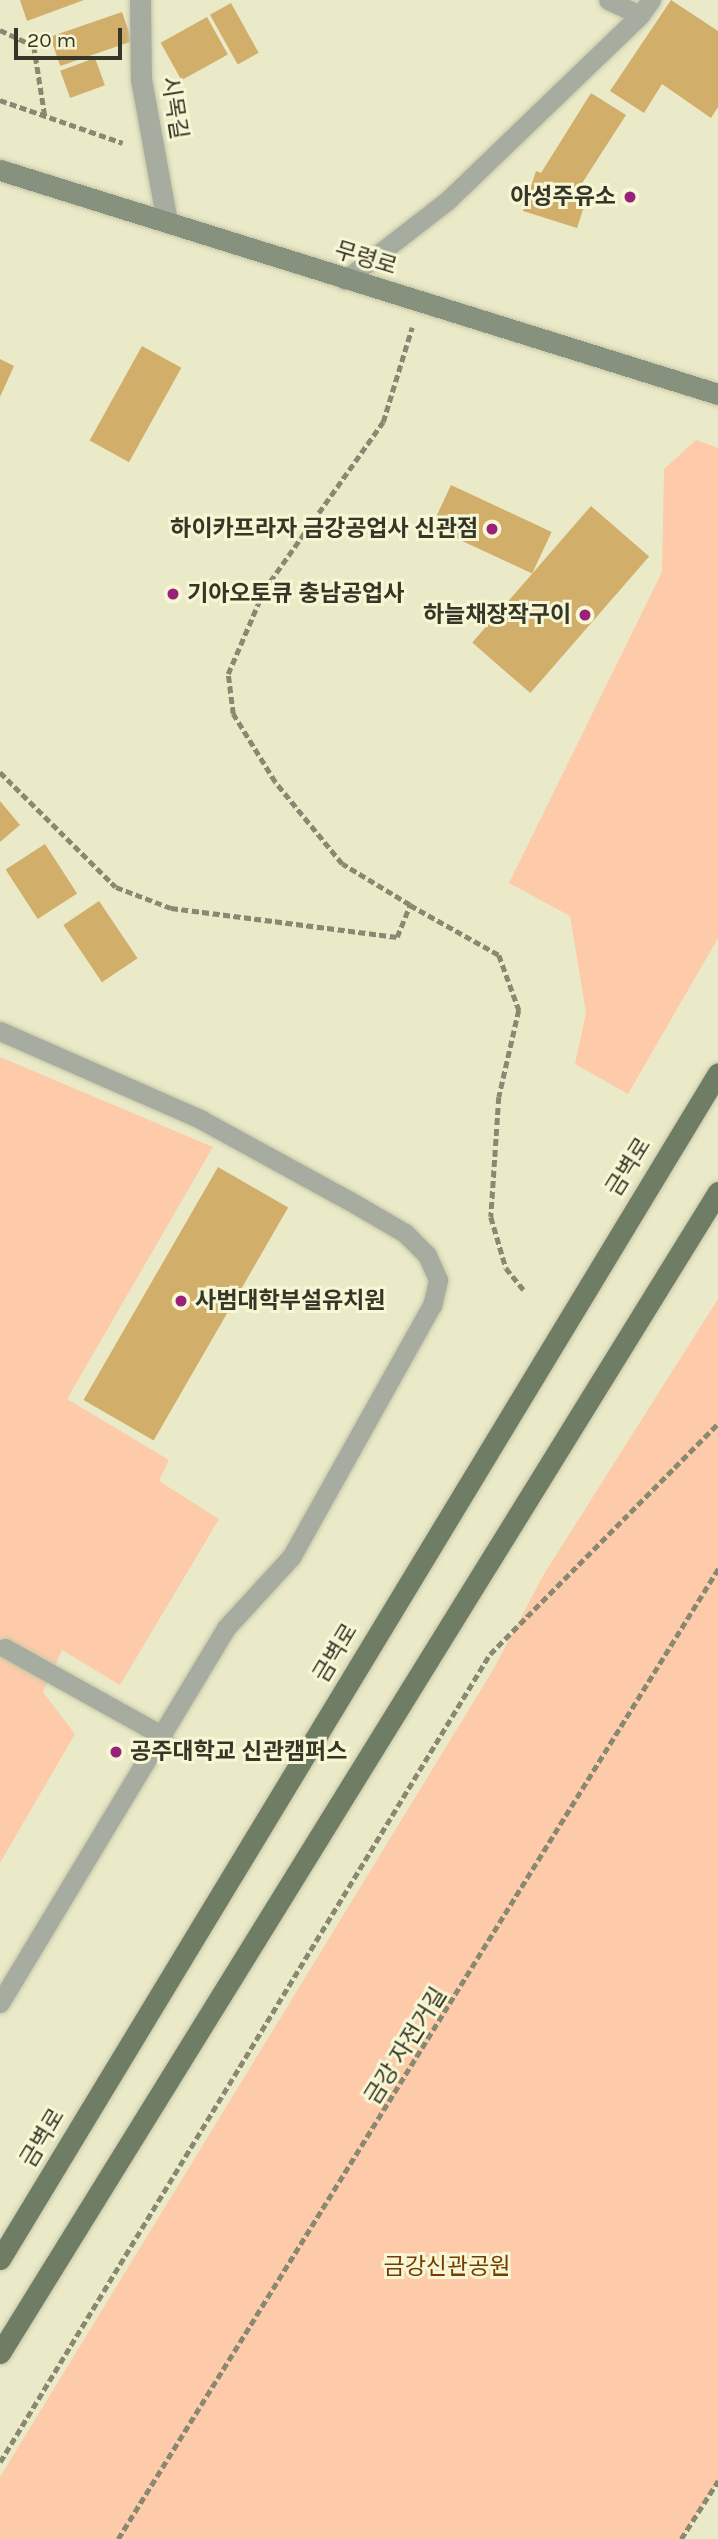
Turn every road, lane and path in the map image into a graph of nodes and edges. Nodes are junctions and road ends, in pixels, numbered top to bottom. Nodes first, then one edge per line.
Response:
1 (140, 0) edge
2 (608, 0) edge
3 (646, 8) edge
4 (0, 30) edge
5 (0, 100) edge
6 (45, 116) junction
7 (154, 154) junction
8 (0, 170) edge
9 (167, 222) junction
10 (345, 281) junction
11 (419, 303) junction
12 (718, 394) edge
13 (0, 772) edge
14 (410, 905) junction
15 (0, 1031) edge
16 (718, 1073) edge
17 (718, 1192) edge
18 (524, 1290) dead end
19 (718, 1424) edge
20 (718, 1569) edge
21 (5, 1648) dead end
22 (163, 1736) junction
23 (0, 2003) edge
24 (0, 2259) edge
25 (0, 2353) edge
26 (0, 2462) edge
27 (718, 2481) edge
28 (118, 2539) edge
29 (681, 2539) edge

1 - 7 street, 시목길
2 - 3 lane
3 - 10 lane
4 - 6 path
5 - 6 path
6 - 7 path
7 - 9 street, 시목길
8 - 9 main road, 무령로
9 - 10 main road, 무령로
10 - 11 main road, 무령로
11 - 12 main road, 무령로
11 - 14 path
13 - 14 path
14 - 18 path
15 - 22 lane
16 - 24 main road, 금벽로
17 - 25 main road
19 - 26 path
20 - 28 path, 금강 자전거길
21 - 22 lane
22 - 23 lane
27 - 29 path

